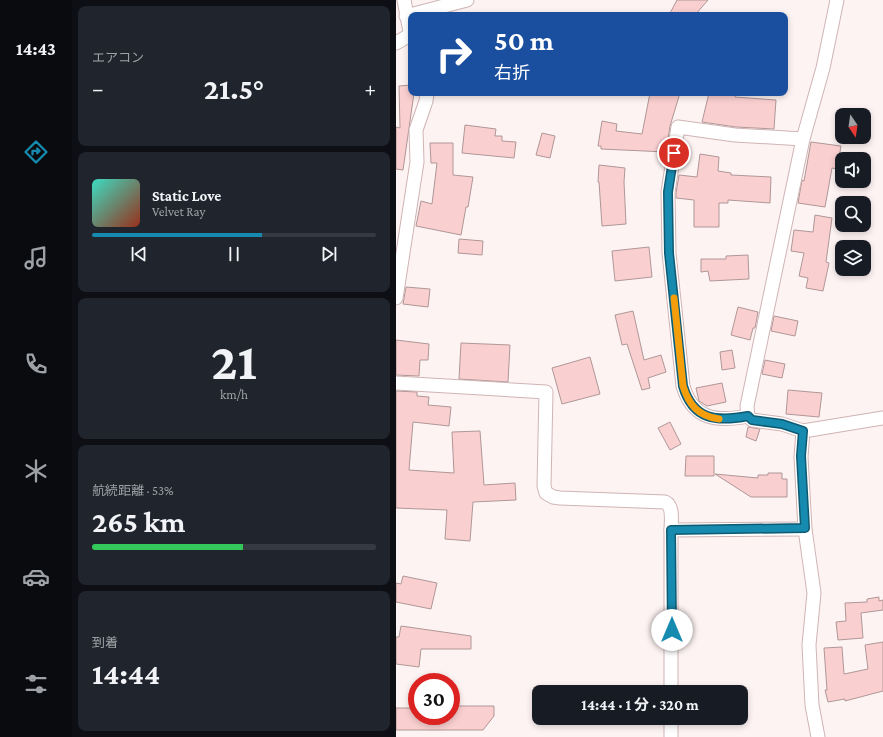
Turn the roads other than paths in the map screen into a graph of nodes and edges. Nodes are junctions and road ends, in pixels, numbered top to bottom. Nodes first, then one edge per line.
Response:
1 (404, 0) edge
2 (467, 0) edge
3 (837, 0) edge
4 (421, 12) edge
5 (406, 16) joint
6 (408, 24) edge
7 (408, 37) edge
8 (396, 43) edge
9 (427, 96) edge
10 (803, 139) junction
11 (396, 298) edge
12 (396, 383) edge
13 (748, 416) junction
14 (883, 418) edge
15 (803, 431) junction
16 (805, 528) junction
17 (671, 530) junction
18 (671, 685) edge
19 (671, 725) edge
20 (671, 737) edge
21 (818, 737) edge

1 - 5 street
2 - 4 street
3 - 10 street
5 - 6 street
7 - 8 street
9 - 11 street
10 - 13 street
10 - 13 street
12 - 17 street
13 - 15 street
14 - 15 street
15 - 16 street
16 - 17 street
16 - 21 street
17 - 18 street
19 - 20 street

